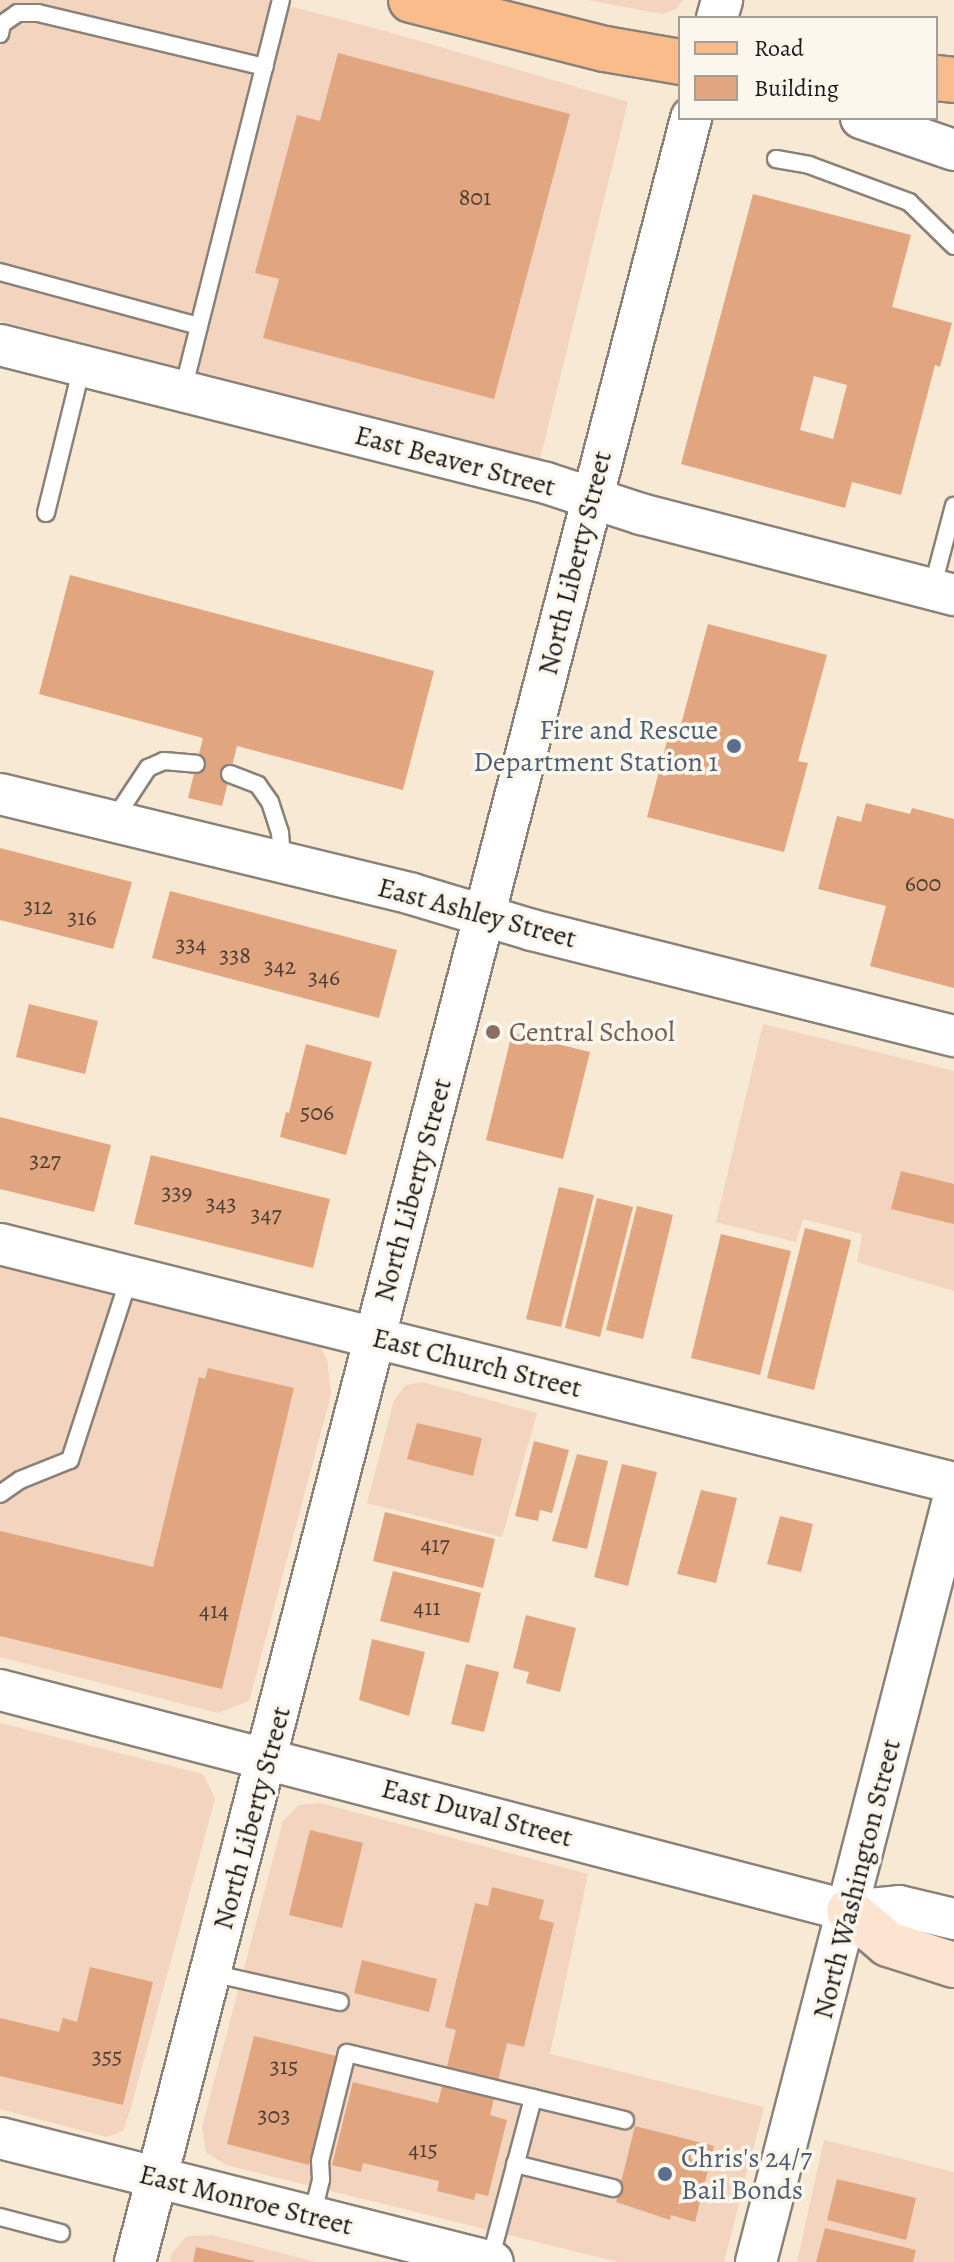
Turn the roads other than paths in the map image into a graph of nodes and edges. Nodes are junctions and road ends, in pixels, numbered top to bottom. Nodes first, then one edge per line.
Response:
1 (281, 0) edge
2 (411, 0) edge
3 (0, 34) edge
4 (678, 62) edge
5 (265, 67) junction
6 (690, 120) edge
7 (867, 120) edge
8 (954, 150) edge
9 (776, 159) dead end
10 (954, 246) edge
11 (0, 272) edge
12 (199, 326) junction
13 (0, 345) edge
14 (82, 366) junction
15 (183, 391) junction
16 (591, 498) junction
17 (954, 506) edge
18 (46, 513) dead end
19 (943, 592) edge
20 (196, 764) dead end
21 (230, 774) dead end
22 (0, 794) edge
23 (113, 821) junction
24 (282, 862) junction
25 (485, 916) junction
26 (954, 1036) edge
27 (0, 1244) edge
28 (130, 1276) junction
29 (374, 1338) junction
30 (954, 1483) edge
31 (0, 1494) edge
32 (954, 1496) edge
33 (0, 1690) edge
34 (268, 1757) junction
35 (849, 1911) junction
36 (954, 1919) edge
37 (954, 1965) edge
38 (211, 1973) junction
39 (340, 2002) dead end
40 (533, 2098) junction
41 (625, 2120) dead end
42 (0, 2138) edge
43 (515, 2164) junction
44 (157, 2178) junction
45 (613, 2188) dead end
46 (312, 2216) junction
47 (0, 2217) edge
48 (61, 2233) dead end
49 (402, 2251) edge
50 (135, 2262) edge
51 (491, 2262) edge
52 (756, 2262) edge

1 - 5 lane
2 - 4 main road
3 - 5 lane
5 - 12 lane
6 - 16 street, North Liberty Street
7 - 8 street
9 - 10 lane
11 - 12 lane
12 - 15 lane
13 - 14 street, East Beaver Street
14 - 15 street, East Beaver Street
14 - 18 lane
15 - 16 street, East Beaver Street
16 - 19 street, East Beaver Street
16 - 25 street, North Liberty Street
17 - 19 lane
20 - 23 lane
21 - 24 lane
22 - 23 street, East Ashley Street
23 - 24 street, East Ashley Street
24 - 25 street, East Ashley Street
25 - 26 street, East Ashley Street
25 - 29 street, North Liberty Street
27 - 28 street, East Church Street
28 - 29 street, East Church Street
28 - 31 lane
29 - 30 street, East Church Street
29 - 34 street, North Liberty Street
32 - 35 street, North Washington Street
33 - 34 street, East Duval Street
34 - 35 street, East Duval Street
34 - 38 street, North Liberty Street
35 - 36 street, East Duval Street
35 - 37 main road
35 - 52 street, North Washington Street
38 - 39 lane
38 - 44 street, North Liberty Street
40 - 41 lane
40 - 43 lane
40 - 46 lane
42 - 44 street, East Monroe Street
43 - 45 lane
43 - 51 lane
44 - 46 street, East Monroe Street
44 - 50 street, North Liberty Street
46 - 49 street, East Monroe Street
47 - 48 lane
49 - 51 street, East Monroe Street

